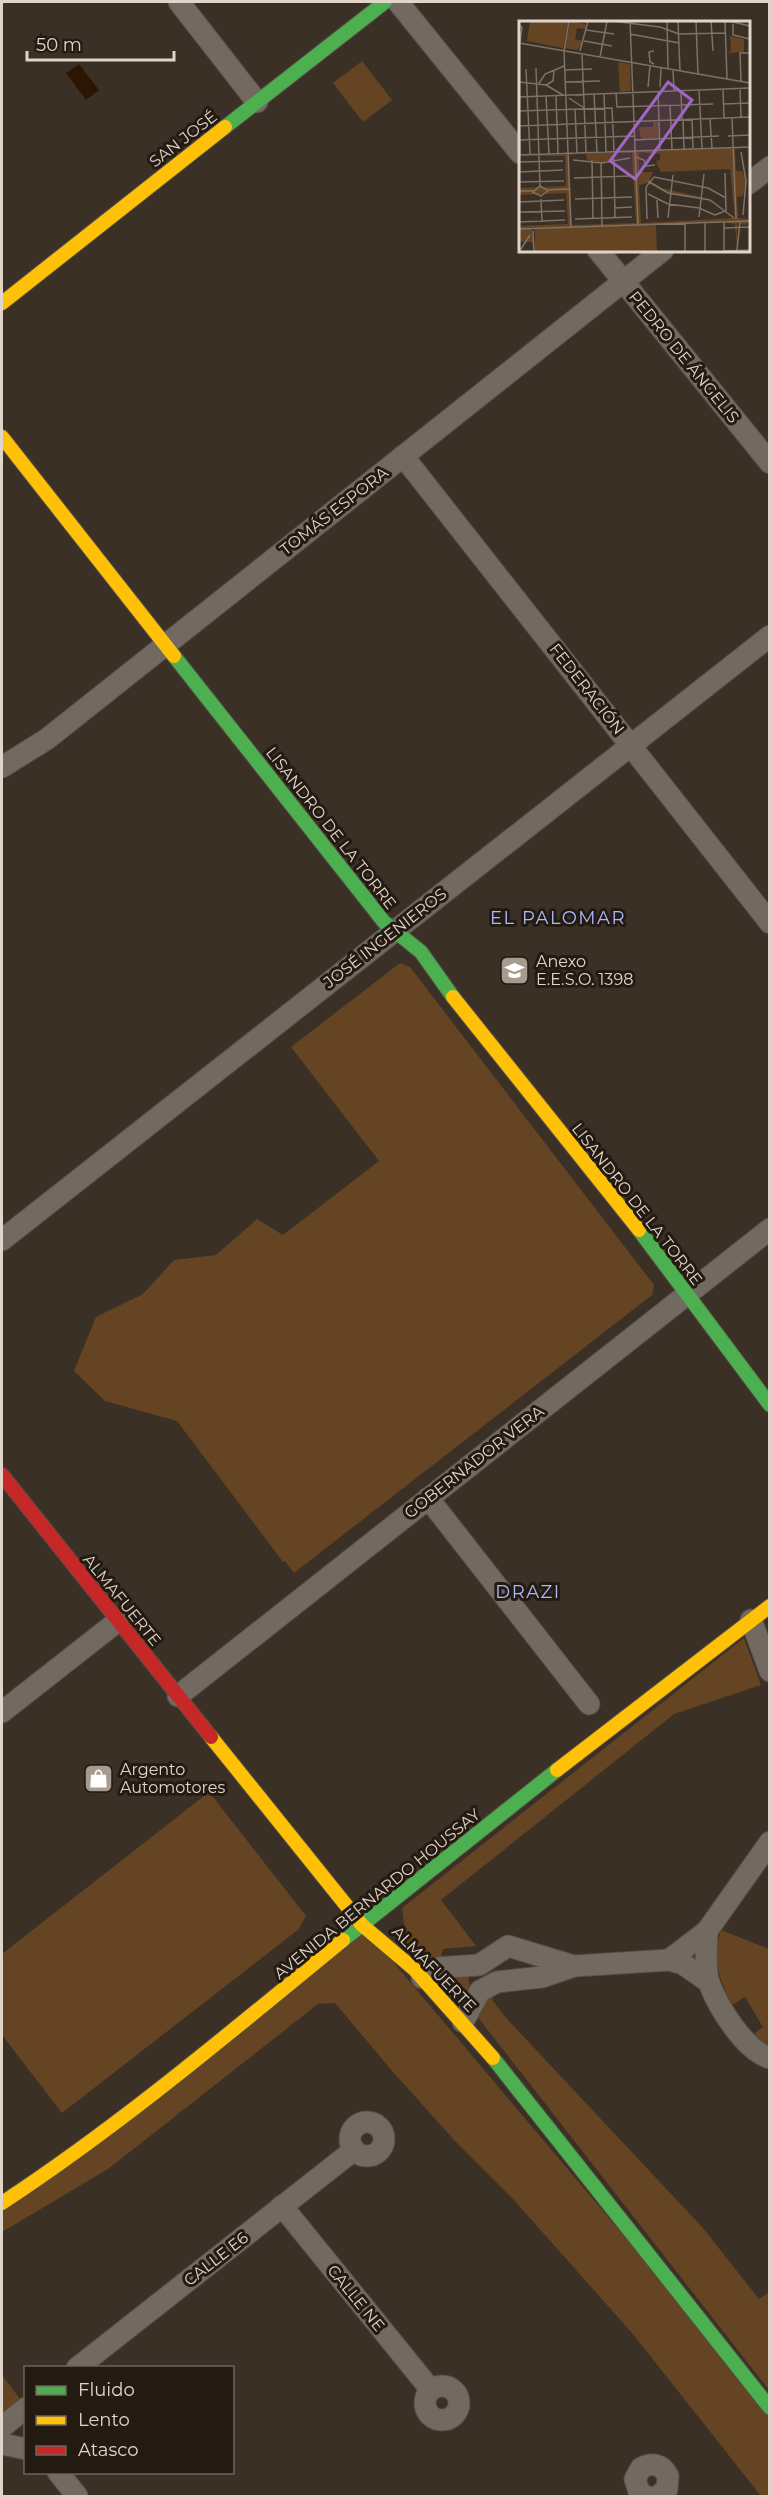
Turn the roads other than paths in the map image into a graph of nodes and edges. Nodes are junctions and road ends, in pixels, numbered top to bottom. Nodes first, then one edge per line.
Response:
1 (179, 2) edge
2 (385, 2) edge
3 (398, 2) edge
4 (257, 102) junction
5 (519, 152) edge
6 (770, 167) edge
7 (750, 182) edge
8 (600, 252) edge
9 (660, 252) edge
10 (623, 282) junction
11 (2, 303) edge
12 (2, 437) edge
13 (403, 456) junction
14 (770, 463) edge
15 (770, 636) edge
16 (165, 644) junction
17 (630, 745) junction
18 (2, 767) edge
19 (770, 923) edge
20 (394, 930) junction
21 (770, 1229) edge
22 (2, 1240) edge
23 (687, 1294) junction
24 (770, 1405) edge
25 (2, 1475) edge
26 (428, 1498) junction
27 (770, 1606) edge
28 (750, 1620) junction
29 (118, 1621) junction
30 (770, 1671) edge
31 (177, 1696) junction
32 (589, 1704) dead end
33 (2, 1712) edge
34 (770, 1842) edge
35 (363, 1924) junction
36 (706, 1932) junction
37 (669, 1960) junction
38 (478, 1965) junction
39 (574, 1966) junction
40 (422, 1978) junction
41 (709, 1982) junction
42 (480, 1991) junction
43 (463, 2022) junction
44 (770, 2058) edge
45 (354, 2150) dead end
46 (2, 2203) edge
47 (282, 2206) junction
48 (78, 2366) edge
49 (431, 2390) dead end
50 (770, 2408) edge
51 (24, 2410) edge
52 (2, 2427) edge
53 (2, 2444) edge
54 (24, 2449) edge
55 (60, 2474) edge
56 (77, 2496) edge

1 - 4 street
2 - 4 street, SAN JOSÉ
3 - 5 street
4 - 11 street, SAN JOSÉ
6 - 7 street
8 - 10 street, PEDRO DE ÁNGELIS
9 - 10 street, TOMÁS ESPORA
10 - 13 street, TOMÁS ESPORA
10 - 14 street, PEDRO DE ÁNGELIS
12 - 16 street, LISANDRO DE LA TORRE
13 - 16 street, TOMÁS ESPORA
13 - 17 street, FEDERACIÓN
15 - 17 street, JOSÉ INGENIEROS
16 - 18 street, TOMÁS ESPORA
16 - 20 street, LISANDRO DE LA TORRE
17 - 19 street, FEDERACIÓN
17 - 20 street, JOSÉ INGENIEROS
20 - 22 street, JOSÉ INGENIEROS
20 - 23 street, LISANDRO DE LA TORRE
21 - 23 street, GOBERNADOR VERA
23 - 24 street, LISANDRO DE LA TORRE
23 - 26 street, GOBERNADOR VERA
25 - 29 street, ALMAFUERTE
26 - 31 street, GOBERNADOR VERA
26 - 32 street
27 - 28 street, AVENIDA BERNARDO HOUSSAY
28 - 30 street
28 - 35 street, AVENIDA BERNARDO HOUSSAY
29 - 31 street, ALMAFUERTE
29 - 33 street
31 - 35 street, ALMAFUERTE
34 - 36 street
35 - 40 street, ALMAFUERTE
35 - 46 street, AVENIDA BERNARDO HOUSSAY
36 - 37 street
36 - 41 street
37 - 39 street
37 - 41 street
38 - 39 street
38 - 40 street
38 - 42 street
39 - 42 street
40 - 43 street, ALMAFUERTE
41 - 44 street
42 - 43 street
43 - 50 street, ALMAFUERTE
45 - 47 street, CALLE E6
47 - 48 street, CALLE E6
47 - 49 street, CALLE NE
51 - 52 street
53 - 54 street
55 - 56 street

